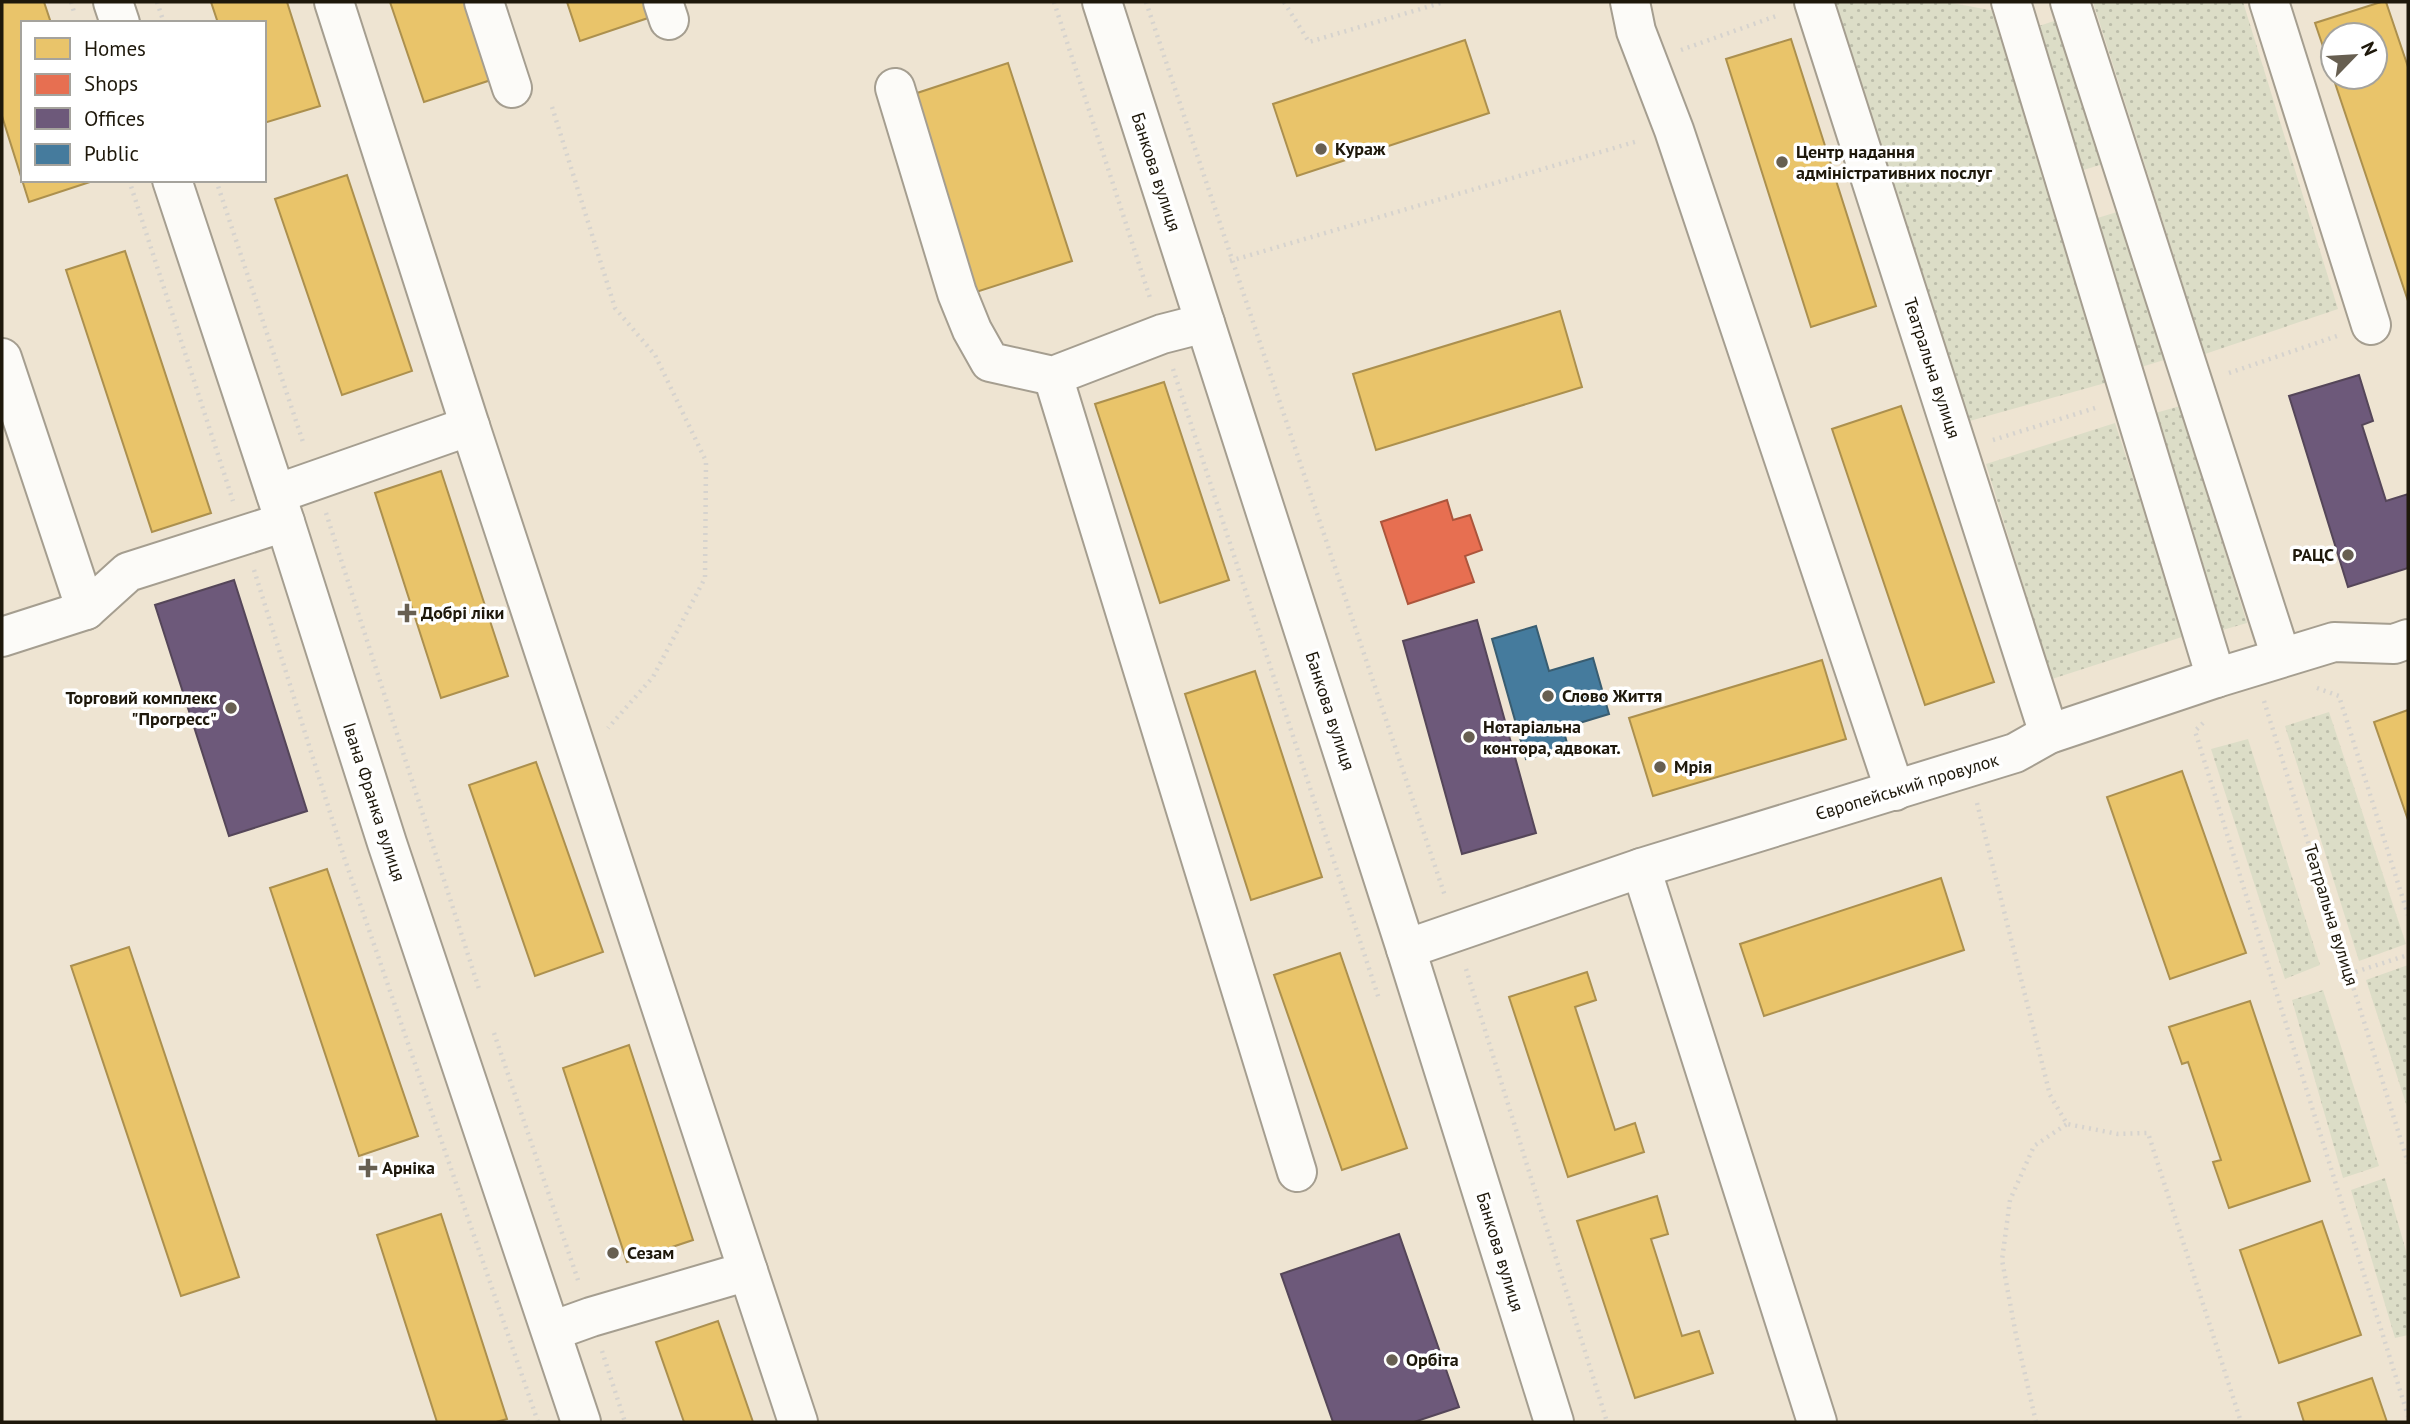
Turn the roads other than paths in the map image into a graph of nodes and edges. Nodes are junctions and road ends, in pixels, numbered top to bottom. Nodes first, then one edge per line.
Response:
1 (113, 2) edge
2 (334, 2) edge
3 (484, 2) edge
4 (1102, 2) edge
5 (1814, 2) edge
6 (2011, 2) edge
7 (2070, 2) edge
8 (2269, 2) edge
9 (1633, 16) edge
10 (119, 21) edge
11 (512, 88) dead end
12 (895, 88) dead end
13 (173, 182) edge
14 (1205, 323) junction
15 (2371, 325) road end
16 (2, 358) edge
17 (1053, 376) junction
18 (470, 426) junction
19 (281, 508) junction
20 (86, 610) junction
21 (2, 637) edge
22 (2408, 639) edge
23 (2267, 662) junction
24 (2216, 678) junction
25 (2049, 734) junction
26 (1895, 791) junction
27 (1642, 868) junction
28 (1406, 949) junction
29 (1297, 1172) dead end
30 (748, 1271) junction
31 (552, 1331) junction
32 (581, 1422) edge
33 (798, 1422) edge
34 (1554, 1422) edge
35 (1817, 1422) edge

1 - 10 street
2 - 18 street
3 - 11 street
4 - 14 street, Банкова вулиця
5 - 25 street, Театральна вулиця
6 - 24 street
7 - 23 street
8 - 15 street
9 - 26 street
12 - 17 street
13 - 19 street, Івана Франка вулиця
14 - 17 street
14 - 28 street, Банкова вулиця
16 - 20 street
17 - 29 street
18 - 19 street
18 - 30 street
19 - 20 street
19 - 31 street, Івана Франка вулиця
20 - 21 street
22 - 23 street, Європейський провулок
23 - 24 street, Європейський провулок
24 - 25 street, Європейський провулок
25 - 26 street, Європейський провулок
26 - 27 street, Європейський провулок
27 - 28 street, Європейський провулок
27 - 35 street
28 - 34 street, Банкова вулиця
30 - 31 street
30 - 33 street
31 - 32 street, Івана Франка вулиця

